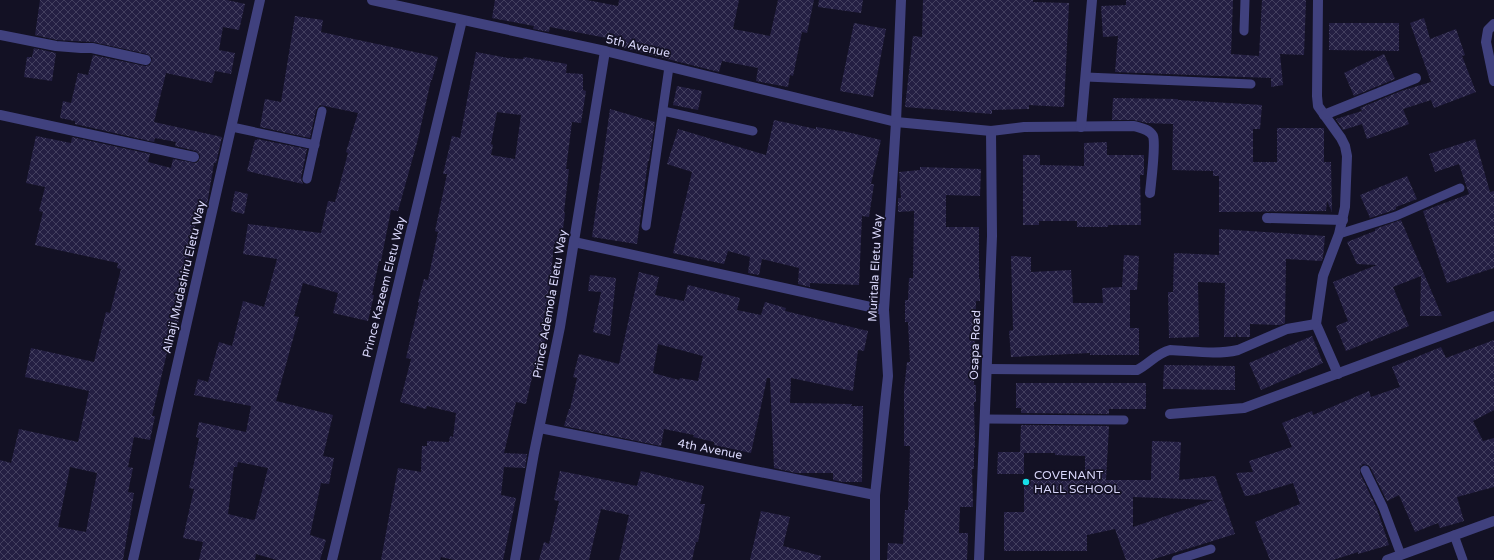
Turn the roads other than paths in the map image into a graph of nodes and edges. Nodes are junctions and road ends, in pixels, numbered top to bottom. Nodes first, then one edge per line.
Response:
1 (260, 0) edge
2 (372, 0) edge
3 (901, 0) edge
4 (1092, 0) edge
5 (1245, 0) edge
6 (1318, 0) edge
7 (462, 20) junction
8 (1494, 24) edge
9 (1244, 31) dead end
10 (0, 35) edge
11 (605, 52) junction
12 (146, 60) dead end
13 (669, 67) junction
14 (1086, 77) junction
15 (1416, 78) dead end
16 (1494, 82) edge
17 (1251, 84) dead end
18 (322, 111) dead end
19 (663, 111) junction
20 (1324, 114) junction
21 (0, 115) edge
22 (896, 122) junction
23 (232, 127) junction
24 (1081, 127) junction
25 (753, 131) dead end
26 (991, 131) junction
27 (315, 145) junction
28 (194, 156) dead end
29 (307, 179) dead end
30 (1460, 188) dead end
31 (1150, 193) dead end
32 (1267, 218) dead end
33 (1343, 220) junction
34 (646, 226) dead end
35 (1339, 234) junction
36 (574, 242) junction
37 (884, 310) junction
38 (1494, 316) edge
39 (1316, 324) junction
40 (987, 369) junction
41 (1338, 374) junction
42 (1170, 414) dead end
43 (985, 419) junction
44 (1124, 420) dead end
45 (540, 428) junction
46 (1365, 470) dead end
47 (875, 495) junction
48 (1494, 521) edge
49 (1454, 535) junction
50 (1211, 549) dead end
51 (1401, 555) junction
52 (134, 560) edge
53 (332, 560) edge
54 (515, 560) edge
55 (876, 560) edge
56 (979, 560) edge
57 (1176, 560) edge
58 (1387, 560) edge
59 (1463, 560) edge

1 - 23 street, Alhaji Mudashiru Eletu Way
2 - 7 street, 5th Avenue
3 - 22 street, Muritala Eletu Way
4 - 14 street
5 - 9 lane
6 - 20 street
7 - 11 street, 5th Avenue
7 - 53 street, Prince Kazeem Eletu Way
8 - 16 street
10 - 12 street
11 - 13 street, 5th Avenue
11 - 36 street, Prince Ademola Eletu Way
13 - 19 lane
13 - 22 street, 5th Avenue
14 - 17 lane
14 - 24 street
15 - 20 street
18 - 27 lane
19 - 25 lane
19 - 34 lane
20 - 33 street
21 - 28 street
22 - 26 street, 5th Avenue
22 - 37 street, Muritala Eletu Way
23 - 27 lane
23 - 52 street, Alhaji Mudashiru Eletu Way
24 - 26 street, 5th Avenue
24 - 31 street, 5th Avenue
26 - 40 street, Osapa Road
27 - 29 lane
30 - 35 lane
32 - 33 street
33 - 35 street
35 - 39 street
36 - 37 street
36 - 45 street, Prince Ademola Eletu Way
37 - 47 street, Muritala Eletu Way
38 - 41 street
39 - 40 street
39 - 41 street
40 - 43 street, Osapa Road
41 - 42 street
43 - 44 lane
43 - 56 street, Osapa Road
45 - 47 street, 4th Avenue
45 - 54 street, Prince Ademola Eletu Way
46 - 51 lane
47 - 55 street, Muritala Eletu Way
48 - 49 street
49 - 51 street
49 - 59 lane
50 - 57 lane
51 - 58 street

